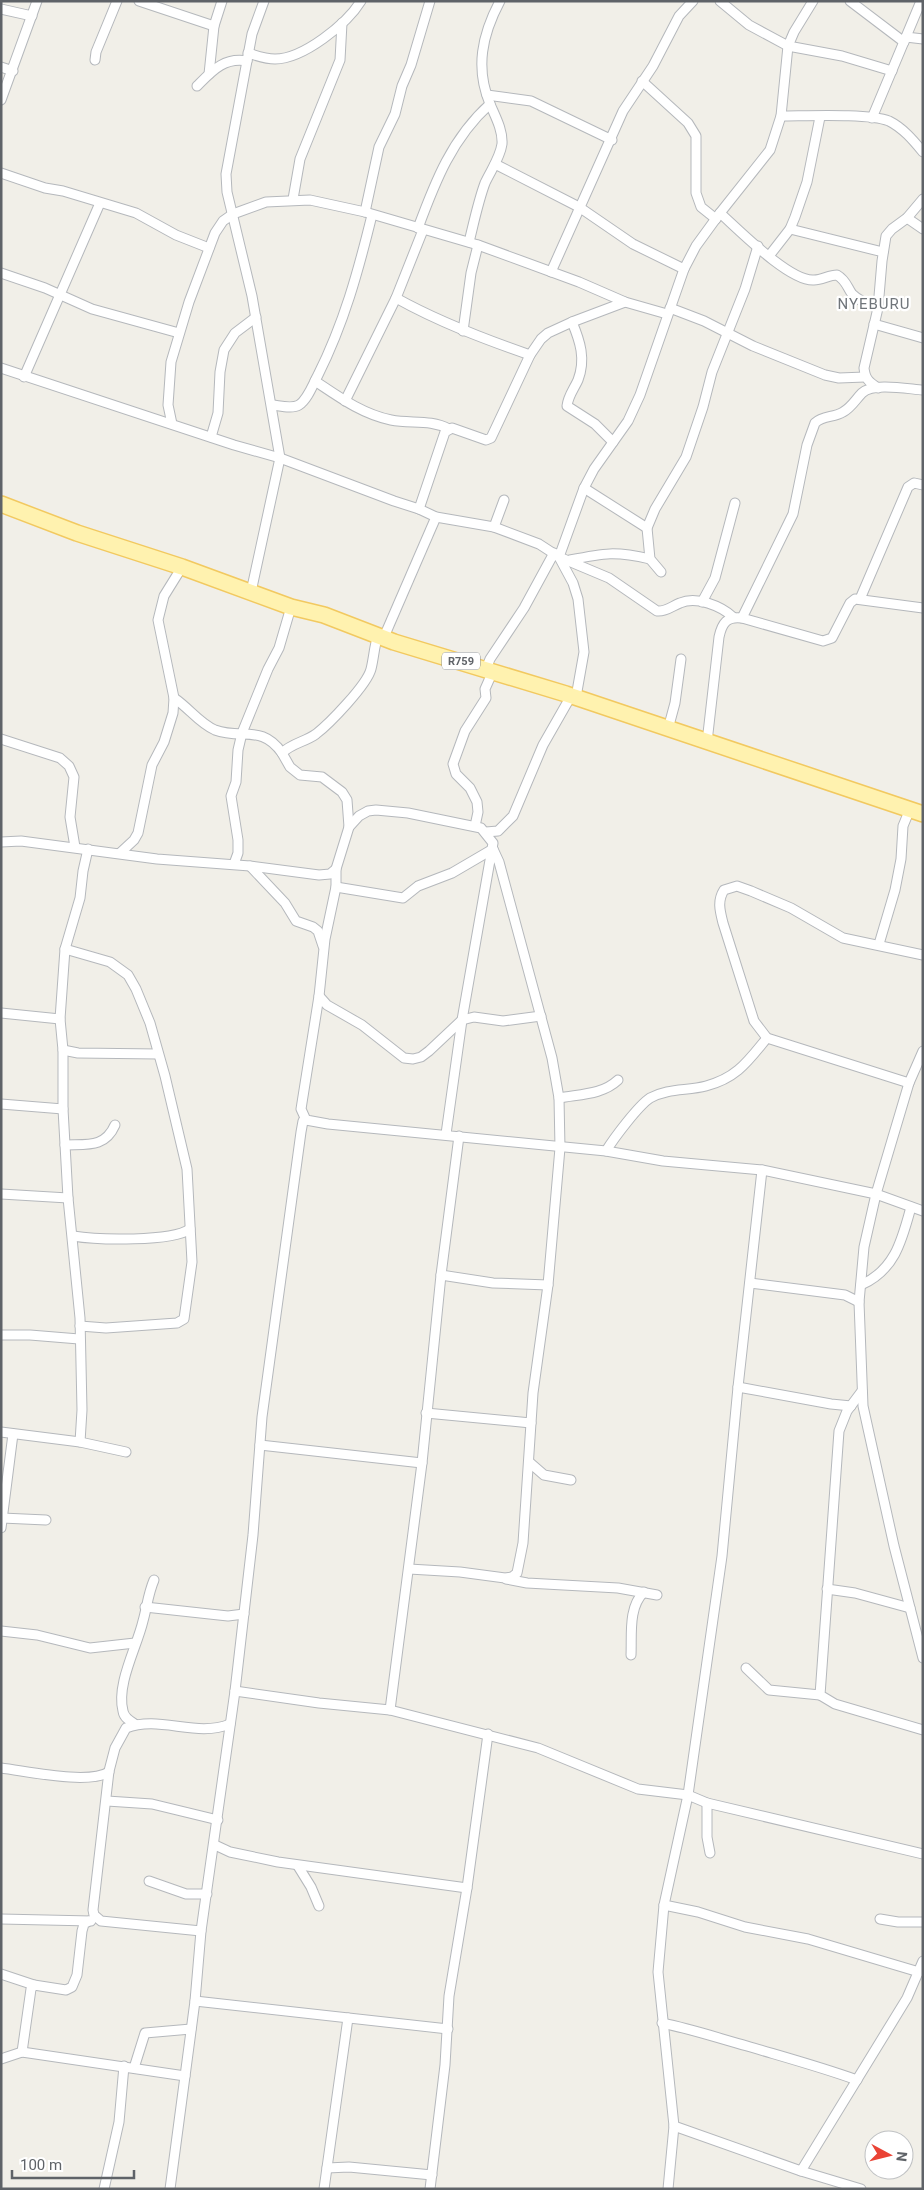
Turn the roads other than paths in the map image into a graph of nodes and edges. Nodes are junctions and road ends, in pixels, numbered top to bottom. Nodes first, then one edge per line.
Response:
1 (37, 1) edge
2 (117, 1) edge
3 (139, 1) edge
4 (222, 1) edge
5 (264, 1) edge
6 (361, 1) edge
7 (430, 1) edge
8 (500, 1) edge
9 (693, 1) edge
10 (720, 1) edge
11 (813, 1) edge
12 (850, 1) edge
13 (921, 1) edge
14 (1, 9) edge
15 (32, 16) junction
16 (342, 23) junction
17 (214, 26) junction
18 (905, 39) junction
19 (923, 39) edge
20 (788, 46) junction
21 (248, 57) junction
22 (95, 60) dead end
23 (1, 67) edge
24 (13, 71) junction
25 (892, 72) junction
26 (209, 74) junction
27 (642, 81) junction
28 (197, 86) dead end
29 (487, 95) junction
30 (1, 100) edge
31 (490, 104) junction
32 (781, 116) junction
33 (820, 117) junction
34 (872, 118) junction
35 (612, 140) junction
36 (923, 152) edge
37 (495, 164) junction
38 (1, 173) edge
39 (292, 199) junction
40 (923, 199) edge
41 (100, 203) junction
42 (580, 207) junction
43 (368, 213) junction
44 (233, 214) junction
45 (718, 216) junction
46 (907, 218) junction
47 (420, 229) junction
48 (790, 229) junction
49 (923, 229) edge
50 (469, 242) junction
51 (478, 245) junction
52 (758, 246) junction
53 (209, 248) junction
54 (883, 252) junction
55 (769, 256) junction
56 (684, 269) junction
57 (551, 272) junction
58 (1, 273) edge
59 (58, 294) junction
60 (396, 298) junction
61 (625, 302) junction
62 (878, 308) junction
63 (668, 311) junction
64 (256, 317) junction
65 (572, 322) junction
66 (874, 324) junction
67 (463, 331) junction
68 (727, 331) junction
69 (179, 333) junction
70 (923, 338) edge
71 (530, 355) junction
72 (1, 368) edge
73 (24, 377) junction
74 (865, 377) junction
75 (314, 381) junction
76 (878, 388) junction
77 (923, 390) edge
78 (345, 401) junction
79 (273, 405) junction
80 (172, 424) junction
81 (449, 429) junction
82 (211, 437) junction
83 (613, 442) junction
84 (280, 458) junction
85 (923, 486) edge
86 (584, 488) junction
87 (504, 500) dead end
88 (735, 503) dead end
89 (1, 504) edge
90 (418, 508) junction
91 (436, 518) junction
92 (494, 527) junction
93 (648, 528) junction
94 (557, 555) junction
95 (650, 559) junction
96 (570, 560) junction
97 (182, 567) junction
98 (661, 572) dead end
99 (251, 592) junction
100 (860, 599) junction
101 (702, 602) junction
102 (291, 607) junction
103 (923, 608) edge
104 (738, 618) junction
105 (381, 636) junction
106 (681, 659) dead end
107 (489, 670) junction
108 (574, 696) junction
109 (174, 698) junction
110 (668, 729) junction
111 (242, 733) junction
112 (1, 739) edge
113 (707, 742) junction
114 (282, 753) junction
115 (916, 811) edge
116 (475, 826) junction
117 (349, 827) junction
118 (486, 832) junction
119 (1, 842) edge
120 (75, 847) junction
121 (88, 849) junction
122 (493, 849) junction
123 (120, 853) junction
124 (234, 864) junction
125 (250, 866) junction
126 (336, 869) junction
127 (336, 887) junction
128 (880, 944) junction
129 (64, 948) junction
130 (324, 951) junction
131 (923, 955) edge
132 (319, 996) junction
133 (1, 1013) edge
134 (541, 1016) junction
135 (60, 1019) junction
136 (462, 1020) junction
137 (767, 1038) junction
138 (63, 1050) junction
139 (923, 1051) edge
140 (158, 1054) junction
141 (618, 1080) dead end
142 (909, 1083) junction
143 (559, 1098) junction
144 (1, 1104) edge
145 (62, 1109) junction
146 (306, 1120) junction
147 (116, 1125) dead end
148 (446, 1134) junction
149 (459, 1136) junction
150 (65, 1145) junction
151 (560, 1148) junction
152 (606, 1151) junction
153 (762, 1170) junction
154 (1, 1194) edge
155 (876, 1194) junction
156 (68, 1198) junction
157 (911, 1207) junction
158 (923, 1211) edge
159 (190, 1229) junction
160 (73, 1236) junction
161 (441, 1276) junction
162 (750, 1283) junction
163 (548, 1285) junction
164 (861, 1285) junction
165 (859, 1302) junction
166 (80, 1326) junction
167 (1, 1335) edge
168 (79, 1339) junction
169 (738, 1387) junction
170 (862, 1391) junction
171 (851, 1406) junction
172 (426, 1413) junction
173 (531, 1423) junction
174 (1, 1432) edge
175 (13, 1434) junction
176 (80, 1442) junction
177 (260, 1445) junction
178 (126, 1452) dead end
179 (529, 1462) junction
180 (422, 1463) junction
181 (571, 1480) dead end
182 (2, 1518) edge
183 (46, 1520) dead end
184 (1, 1528) edge
185 (409, 1569) junction
186 (505, 1578) junction
187 (154, 1580) dead end
188 (827, 1589) junction
189 (644, 1592) junction
190 (657, 1595) dead end
191 (145, 1607) junction
192 (910, 1608) junction
193 (244, 1614) junction
194 (1, 1631) edge
195 (135, 1643) junction
196 (632, 1655) dead end
197 (923, 1658) edge
198 (746, 1668) dead end
199 (236, 1691) junction
200 (820, 1695) junction
201 (390, 1710) junction
202 (135, 1724) junction
203 (230, 1724) junction
204 (923, 1730) edge
205 (488, 1734) junction
206 (1, 1768) edge
207 (109, 1772) junction
208 (95, 1777) junction
209 (688, 1795) junction
210 (107, 1797) junction
211 (707, 1803) junction
212 (218, 1820) junction
213 (215, 1845) junction
214 (710, 1853) dead end
215 (923, 1854) edge
216 (298, 1866) junction
217 (149, 1881) dead end
218 (467, 1888) junction
219 (207, 1894) junction
220 (664, 1905) junction
221 (319, 1906) dead end
222 (1, 1919) edge
223 (880, 1919) dead end
224 (89, 1920) junction
225 (99, 1920) junction
226 (923, 1922) edge
227 (201, 1931) junction
228 (923, 1961) edge
229 (919, 1972) junction
230 (1, 1974) edge
231 (34, 1985) junction
232 (196, 2001) junction
233 (348, 2018) junction
234 (662, 2023) junction
235 (191, 2029) junction
236 (448, 2029) junction
237 (22, 2052) junction
238 (1, 2059) edge
239 (124, 2066) junction
240 (134, 2068) junction
241 (185, 2076) junction
242 (857, 2080) junction
243 (674, 2126) junction
244 (327, 2168) junction
245 (801, 2171) junction
246 (432, 2175) junction
247 (104, 2189) edge
248 (170, 2189) edge
249 (324, 2189) edge
250 (430, 2189) edge
251 (668, 2189) edge
252 (861, 2189) edge

1 - 15 street
2 - 22 street
3 - 17 street
4 - 17 street
5 - 21 street
6 - 16 street
7 - 43 street
8 - 29 street
9 - 27 street
10 - 20 street
11 - 20 street
12 - 18 street
13 - 18 street
14 - 15 street
15 - 24 street
16 - 21 street
16 - 39 street
17 - 26 street
18 - 19 street
18 - 25 street
20 - 25 street
20 - 32 street
21 - 26 street
21 - 44 street
23 - 24 street
24 - 30 street
25 - 34 street
26 - 28 street
27 - 35 street
27 - 45 street
29 - 31 street
29 - 35 street
31 - 37 street
31 - 47 street
32 - 33 street
32 - 45 street
33 - 34 street
33 - 48 street
34 - 36 street
35 - 42 street
37 - 42 street
37 - 50 street
38 - 41 street
39 - 43 street
39 - 44 street
40 - 46 street
41 - 53 street
41 - 59 street
42 - 56 street
42 - 57 street
43 - 47 street
43 - 75 street
44 - 53 street
44 - 64 street
45 - 52 street
45 - 56 street
46 - 49 street
46 - 54 street
47 - 50 street
47 - 60 street
48 - 54 street
48 - 55 street
50 - 51 street
51 - 57 street
51 - 67 street
52 - 55 street
52 - 68 street
53 - 69 street
54 - 62 street
55 - 62 street
56 - 63 street
57 - 61 street
58 - 59 street
59 - 69 street
59 - 73 street
60 - 67 street
60 - 78 street
61 - 63 street
61 - 65 street
62 - 66 street
63 - 68 street
63 - 83 street
64 - 79 street
64 - 82 street
65 - 71 street
65 - 83 street
66 - 70 street
66 - 74 street
67 - 71 street
68 - 74 street
68 - 93 street
69 - 80 street
71 - 81 street
72 - 73 street
73 - 80 street
74 - 76 street
75 - 78 street
75 - 79 street
76 - 77 street
76 - 104 street
78 - 81 street
79 - 84 street
80 - 82 street
81 - 90 street
82 - 84 street
83 - 86 street
84 - 90 street
84 - 99 street
85 - 100 street
86 - 93 street
86 - 94 street
87 - 92 street
88 - 101 street
89 - 97 main road, R759
90 - 91 street
91 - 92 street
91 - 105 street
92 - 94 street
93 - 95 street
94 - 96 street
94 - 107 street
94 - 108 street
95 - 96 street
95 - 98 street
96 - 101 street
97 - 99 main road, R759
97 - 109 street
99 - 102 main road, R759
100 - 103 street
100 - 104 street
101 - 104 street
102 - 105 main road, R759
102 - 111 street
104 - 113 street
105 - 107 main road, R759
105 - 114 street
106 - 110 street
107 - 108 main road, R759
107 - 116 street
108 - 110 main road, R759
108 - 118 street
109 - 111 street
109 - 123 street
110 - 113 main road, R759
111 - 114 street
111 - 124 street
112 - 120 street
113 - 115 main road, R759
114 - 117 street
115 - 128 street
116 - 117 street
116 - 118 street
117 - 126 street
118 - 122 street
119 - 120 street
120 - 121 street
121 - 123 street
121 - 129 street
122 - 127 street
122 - 134 street
122 - 136 street
123 - 124 street
124 - 125 street
125 - 126 street
125 - 130 street
126 - 127 street
127 - 130 street
128 - 131 street
128 - 137 street
129 - 135 street
129 - 140 street
130 - 132 street
132 - 136 street
132 - 146 street
133 - 135 street
134 - 136 street
134 - 143 street
135 - 138 street
136 - 148 street
137 - 142 street
137 - 152 street
138 - 140 street
138 - 145 street
139 - 142 street
140 - 159 street
141 - 143 street
142 - 155 street
143 - 151 street
144 - 145 street
145 - 150 street
146 - 148 street
146 - 177 street
147 - 150 street
148 - 149 street
149 - 151 street
149 - 161 street
150 - 156 street
151 - 152 street
151 - 163 street
152 - 153 street
153 - 155 street
153 - 162 street
154 - 156 street
155 - 157 street
155 - 164 street
156 - 160 street
157 - 158 street
157 - 164 street
159 - 160 street
159 - 166 street
160 - 166 street
161 - 163 street
161 - 172 street
162 - 165 street
162 - 169 street
163 - 173 street
164 - 165 street
165 - 170 street
166 - 168 street
167 - 168 street
168 - 176 street
169 - 171 street
169 - 209 street
170 - 171 street
170 - 192 street
171 - 188 street
172 - 173 street
172 - 180 street
173 - 179 street
174 - 175 street
175 - 176 street
175 - 182 street
176 - 178 street
177 - 180 street
177 - 193 street
179 - 181 street
179 - 186 street
180 - 185 street
182 - 183 street
182 - 184 street
185 - 186 street
185 - 201 street
186 - 189 street
187 - 191 street
188 - 192 street
188 - 200 street
189 - 190 street
189 - 196 street
191 - 193 street
191 - 195 street
192 - 197 street
193 - 199 street
194 - 195 street
195 - 202 street
198 - 200 street
199 - 201 street
199 - 203 street
200 - 204 street
201 - 205 street
202 - 203 street
202 - 207 street
203 - 212 street
205 - 209 street
205 - 218 street
206 - 208 street
207 - 208 street
207 - 210 street
208 - 210 street
209 - 211 street
209 - 220 street
210 - 212 street
210 - 225 street
211 - 214 street
211 - 215 street
212 - 213 street
213 - 216 street
213 - 219 street
216 - 218 street
216 - 221 street
217 - 219 street
218 - 236 street
219 - 227 street
220 - 229 street
220 - 234 street
222 - 224 street
223 - 226 street
224 - 225 street
224 - 231 street
225 - 227 street
227 - 232 street
228 - 229 street
229 - 242 street
230 - 231 street
231 - 237 street
232 - 233 street
232 - 235 street
233 - 236 street
233 - 244 street
234 - 242 street
234 - 243 street
235 - 240 street
235 - 241 street
236 - 246 street
237 - 238 street
237 - 239 street
239 - 240 street
239 - 247 street
240 - 241 street
241 - 248 street
242 - 245 street
243 - 245 street
243 - 251 street
244 - 246 street
244 - 249 street
245 - 252 street
246 - 250 street

